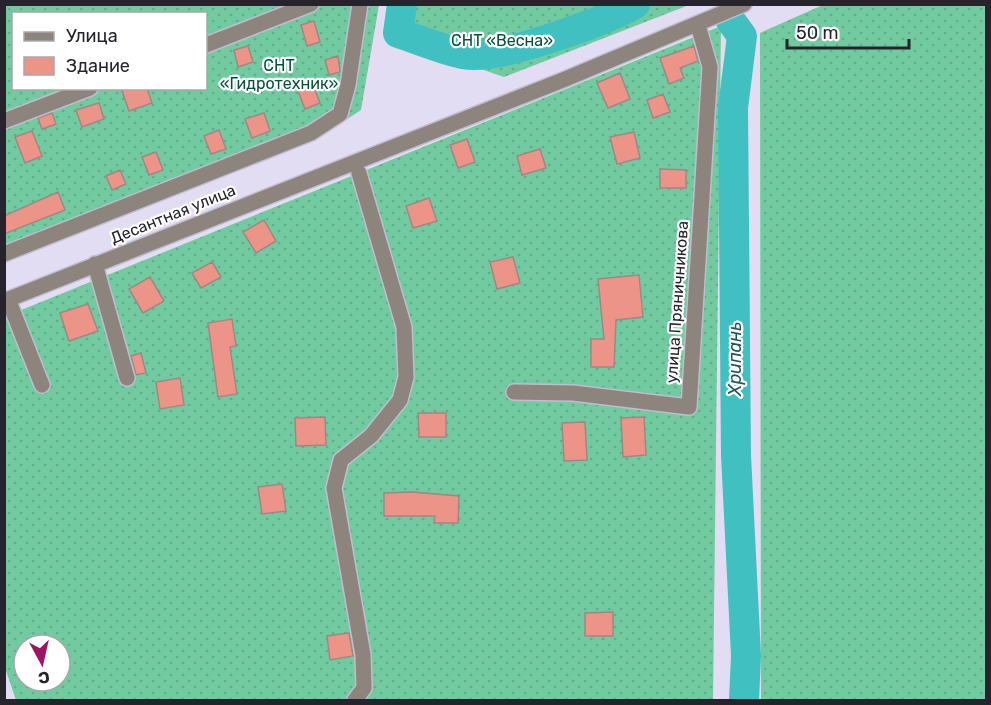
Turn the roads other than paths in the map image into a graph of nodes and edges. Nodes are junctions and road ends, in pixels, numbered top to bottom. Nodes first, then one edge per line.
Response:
1 (311, 4) edge
2 (360, 4) edge
3 (744, 4) edge
4 (698, 25) junction
5 (207, 45) edge
6 (85, 90) edge
7 (4, 121) edge
8 (357, 167) junction
9 (4, 254) edge
10 (95, 264) junction
11 (6, 300) edge
12 (128, 378) dead end
13 (42, 385) dead end
14 (514, 392) dead end
15 (355, 700) edge

1 - 5 street
2 - 9 street
3 - 4 street, Десантная улица
4 - 8 street, Десантная улица
4 - 14 street, улица Пряничникова
6 - 7 street
8 - 10 street, Десантная улица
8 - 15 street
10 - 11 street, Десантная улица
10 - 12 street
11 - 13 street

